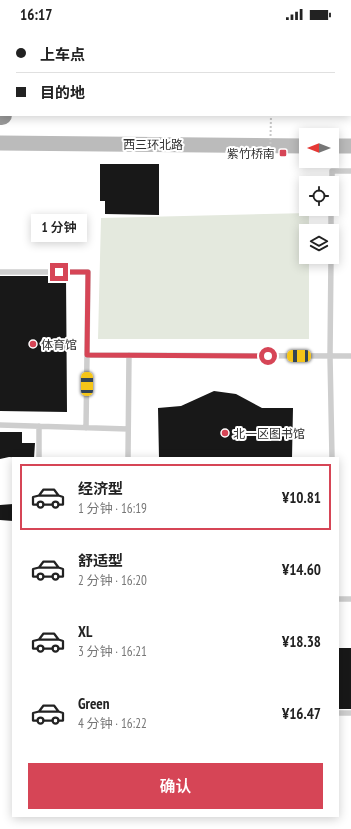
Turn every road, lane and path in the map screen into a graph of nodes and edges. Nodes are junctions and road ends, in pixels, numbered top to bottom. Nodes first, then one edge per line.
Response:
1 (271, 116) edge
2 (0, 143) edge
3 (299, 146) edge
4 (339, 146) edge
5 (351, 146) edge
6 (270, 160) dead end
7 (351, 171) edge
8 (332, 176) edge
9 (331, 264) edge
10 (0, 272) edge
11 (87, 355) junction
12 (129, 355) junction
13 (330, 356) junction
14 (351, 356) edge
15 (0, 425) edge
16 (39, 426) junction
17 (86, 428) junction
18 (128, 429) junction
19 (39, 457) edge
20 (128, 457) edge
21 (332, 457) edge
22 (339, 599) edge
23 (351, 599) edge
24 (339, 713) edge
25 (351, 713) edge

1 - 6 path, bridge
2 - 3 street, 西三环北路
4 - 5 street
7 - 8 lane
9 - 13 lane
10 - 11 lane
11 - 12 lane
11 - 17 lane
12 - 13 lane
12 - 18 lane
13 - 14 lane
13 - 21 lane
15 - 16 lane
16 - 17 lane
16 - 19 lane
17 - 18 lane
18 - 20 lane
22 - 23 lane
24 - 25 lane

